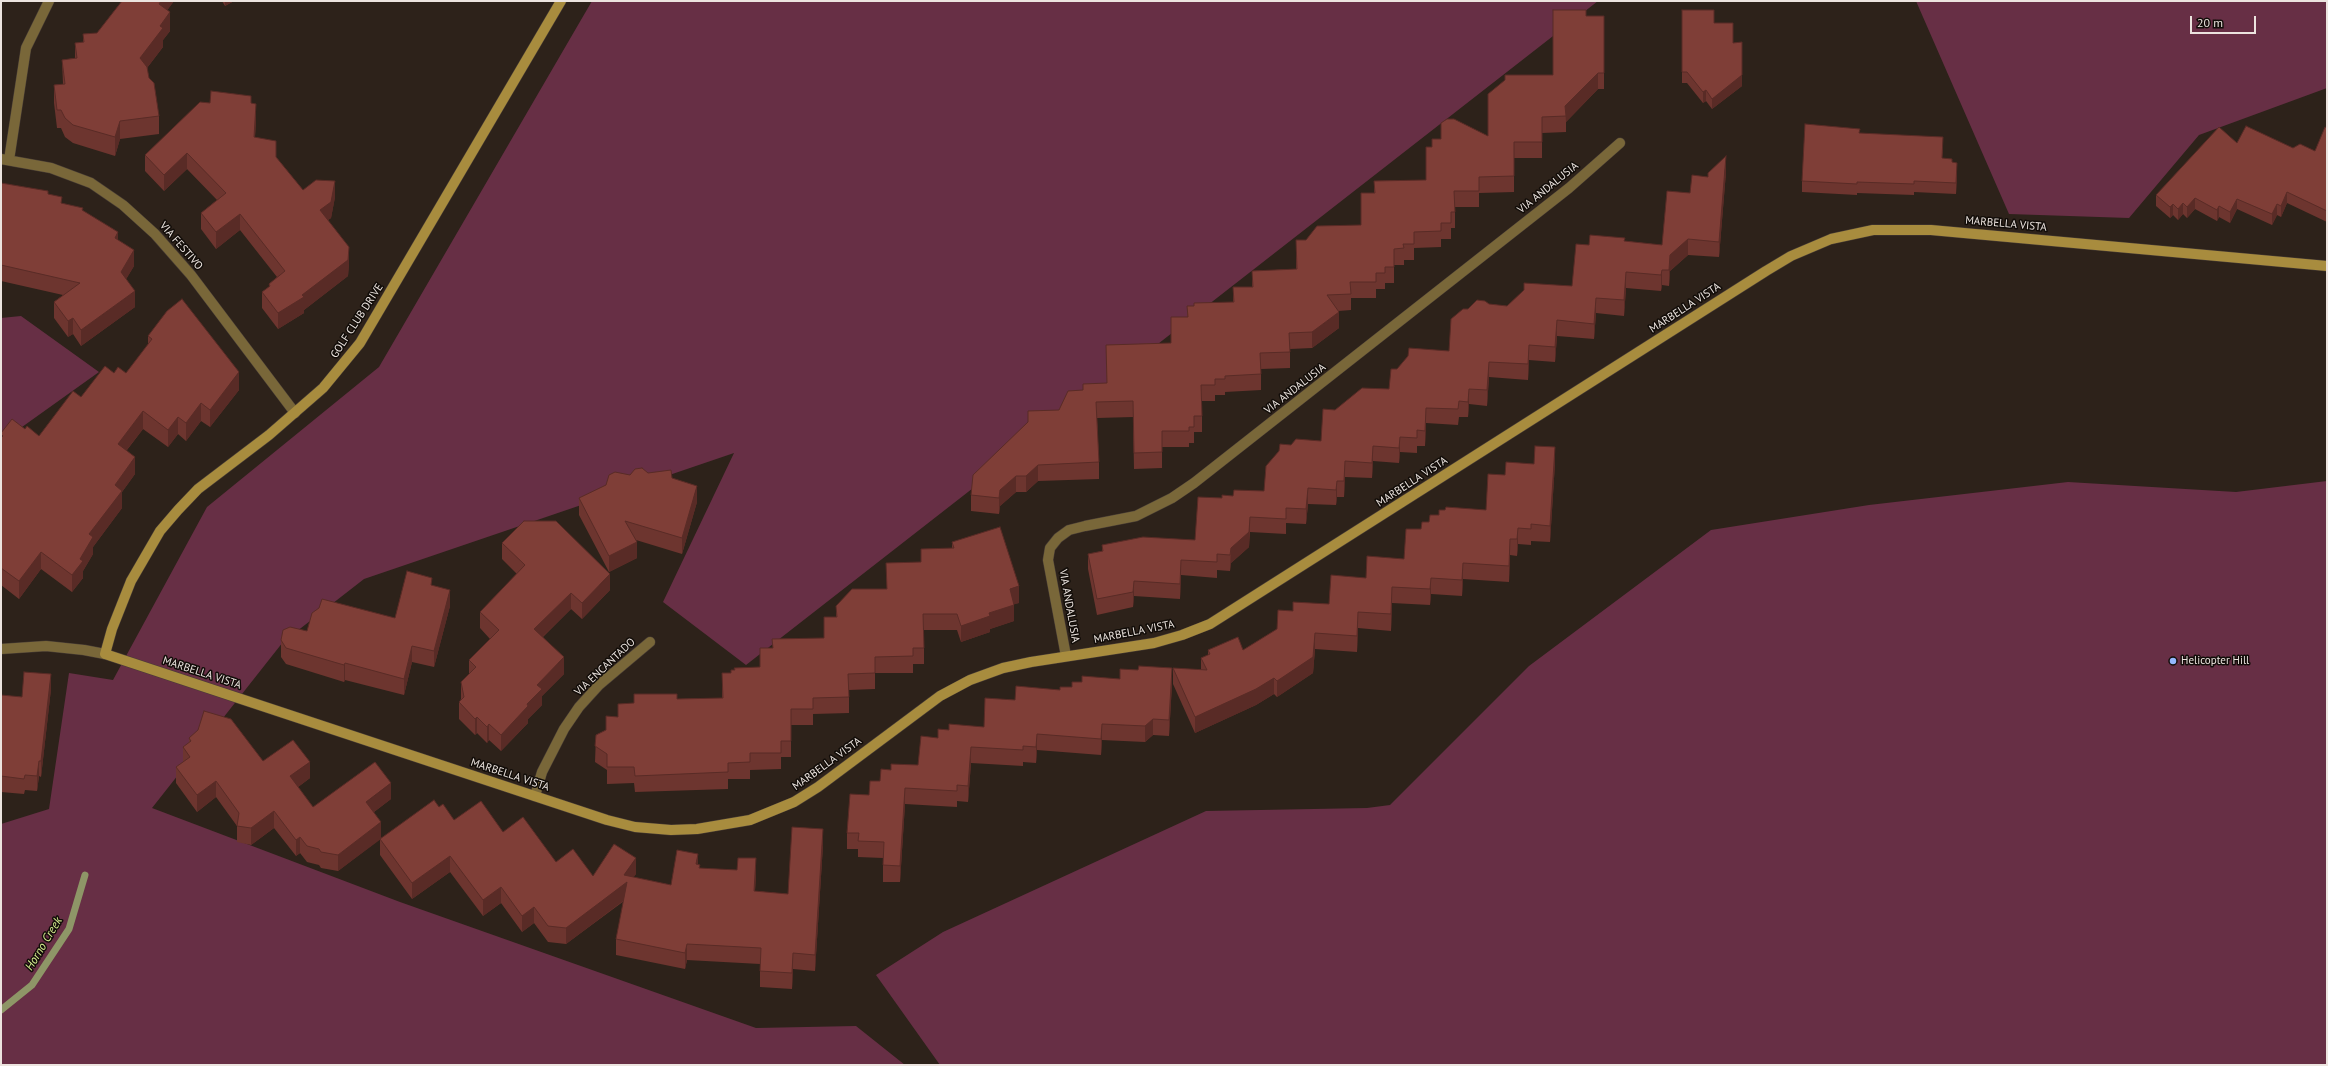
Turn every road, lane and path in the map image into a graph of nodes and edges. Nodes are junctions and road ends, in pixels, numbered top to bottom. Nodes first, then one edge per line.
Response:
1 (49, 1) edge
2 (561, 1) edge
3 (1620, 143) dead end
4 (5, 159) edge
5 (2327, 266) edge
6 (295, 413) junction
7 (650, 642) dead end
8 (1, 649) edge
9 (105, 654) junction
10 (1066, 656) junction
11 (535, 796) junction

1 - 4 street
2 - 6 street, GOLF CLUB DRIVE
3 - 10 street, VIA ANDALUSIA
4 - 6 street, VIA FESTIVO
5 - 10 street, MARBELLA VISTA
6 - 9 street, GOLF CLUB DRIVE
7 - 11 street, VIA ENCANTADO
8 - 9 street, MARBELLA VISTA
9 - 11 street, MARBELLA VISTA
10 - 11 street, MARBELLA VISTA

